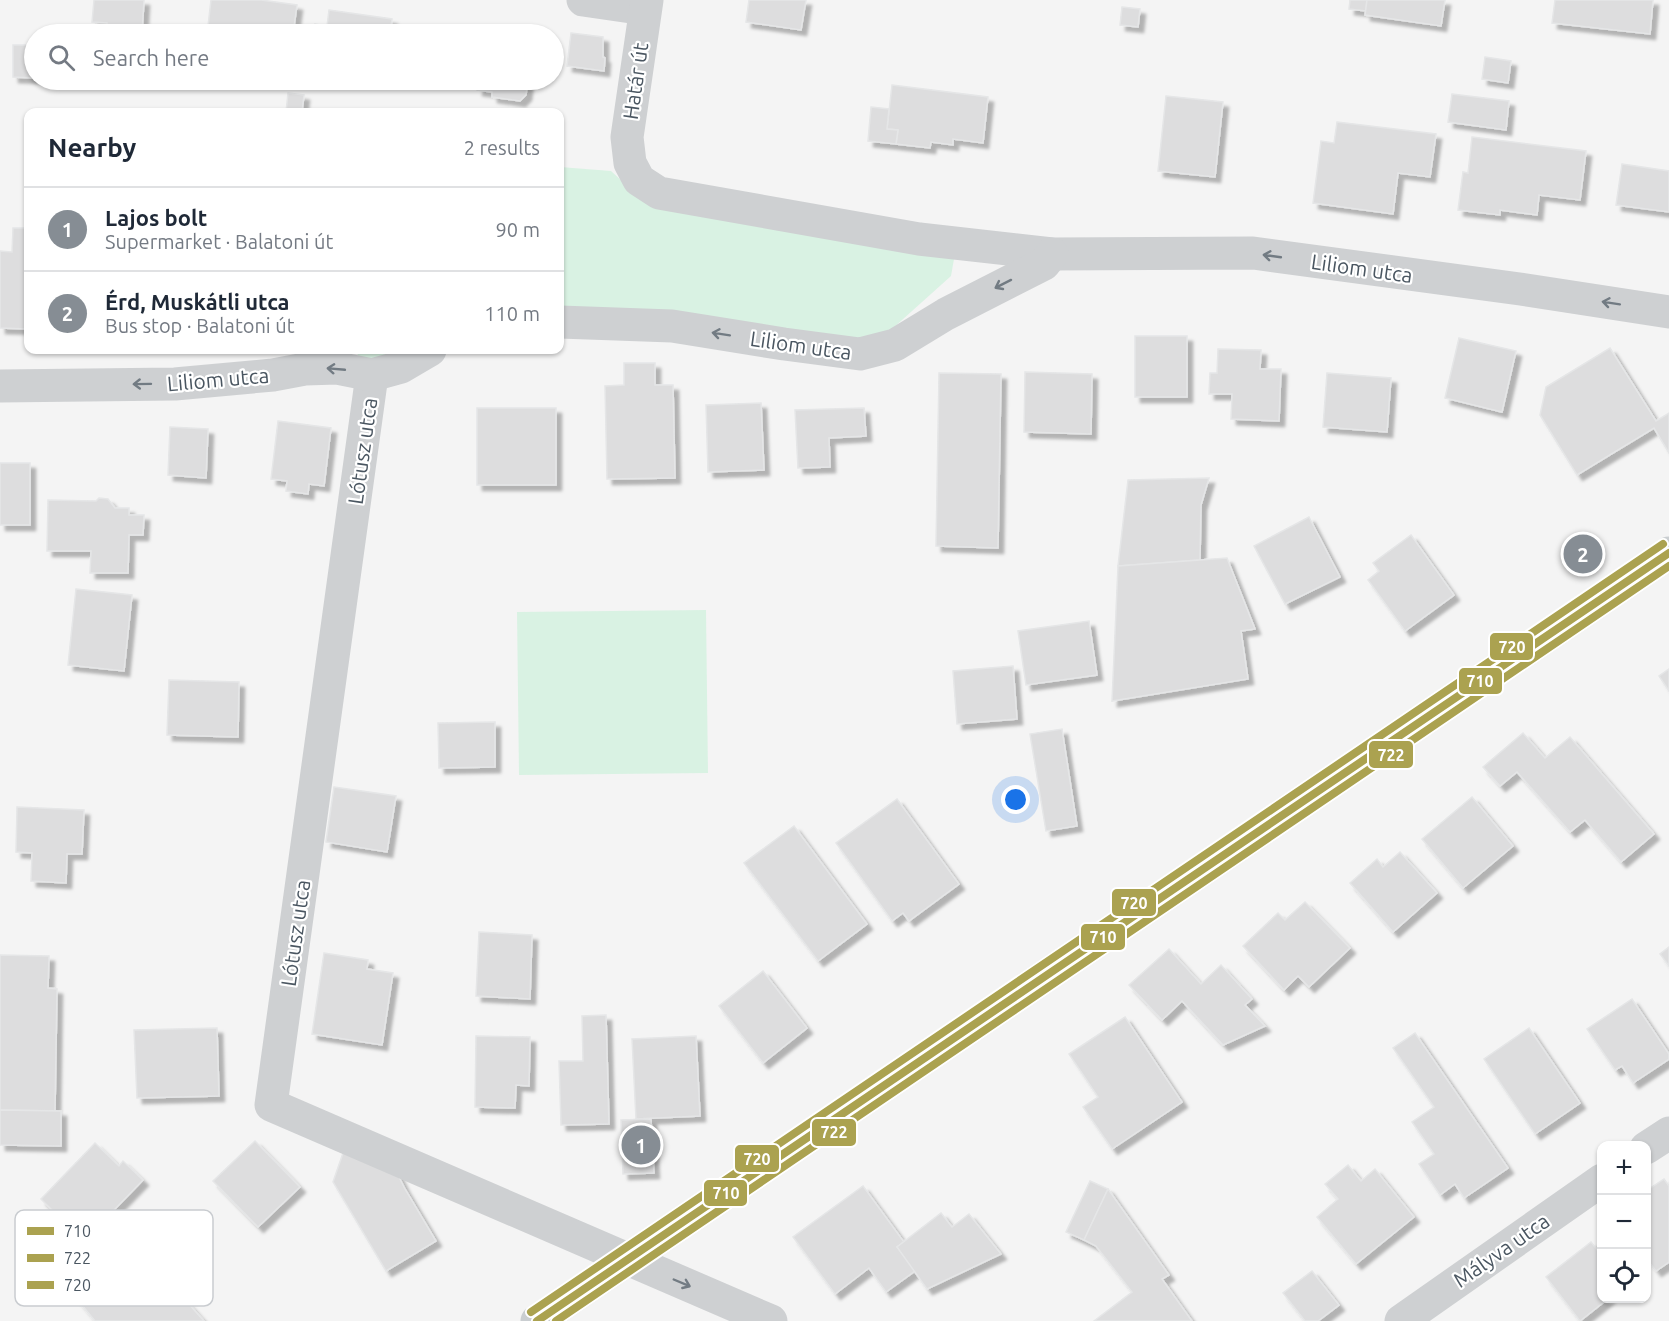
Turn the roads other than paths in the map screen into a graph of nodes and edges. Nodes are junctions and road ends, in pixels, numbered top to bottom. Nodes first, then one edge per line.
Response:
1 (583, 0) edge
2 (646, 4) edge
3 (630, 162) joint
4 (1052, 254) junction
5 (1669, 312) edge
6 (564, 322) edge
7 (423, 354) edge
8 (372, 375) junction
9 (0, 386) edge
10 (1669, 553) edge
11 (1669, 1132) edge
12 (1651, 1145) edge
13 (1597, 1184) edge
14 (628, 1259) junction
15 (537, 1321) edge
16 (771, 1321) edge
17 (1401, 1321) edge

1 - 2 street
2 - 3 street, Határ út
3 - 4 street, Liliom utca
5 -> 4 street, Liliom utca
4 -> 6 street, Liliom utca
7 - 8 street, Liliom utca
8 -> 9 street, Liliom utca
8 - 14 street, Lótusz utca
10 - 14 main road
11 - 12 street
13 - 17 street, Mályva utca
14 - 15 main road
14 -> 16 street

